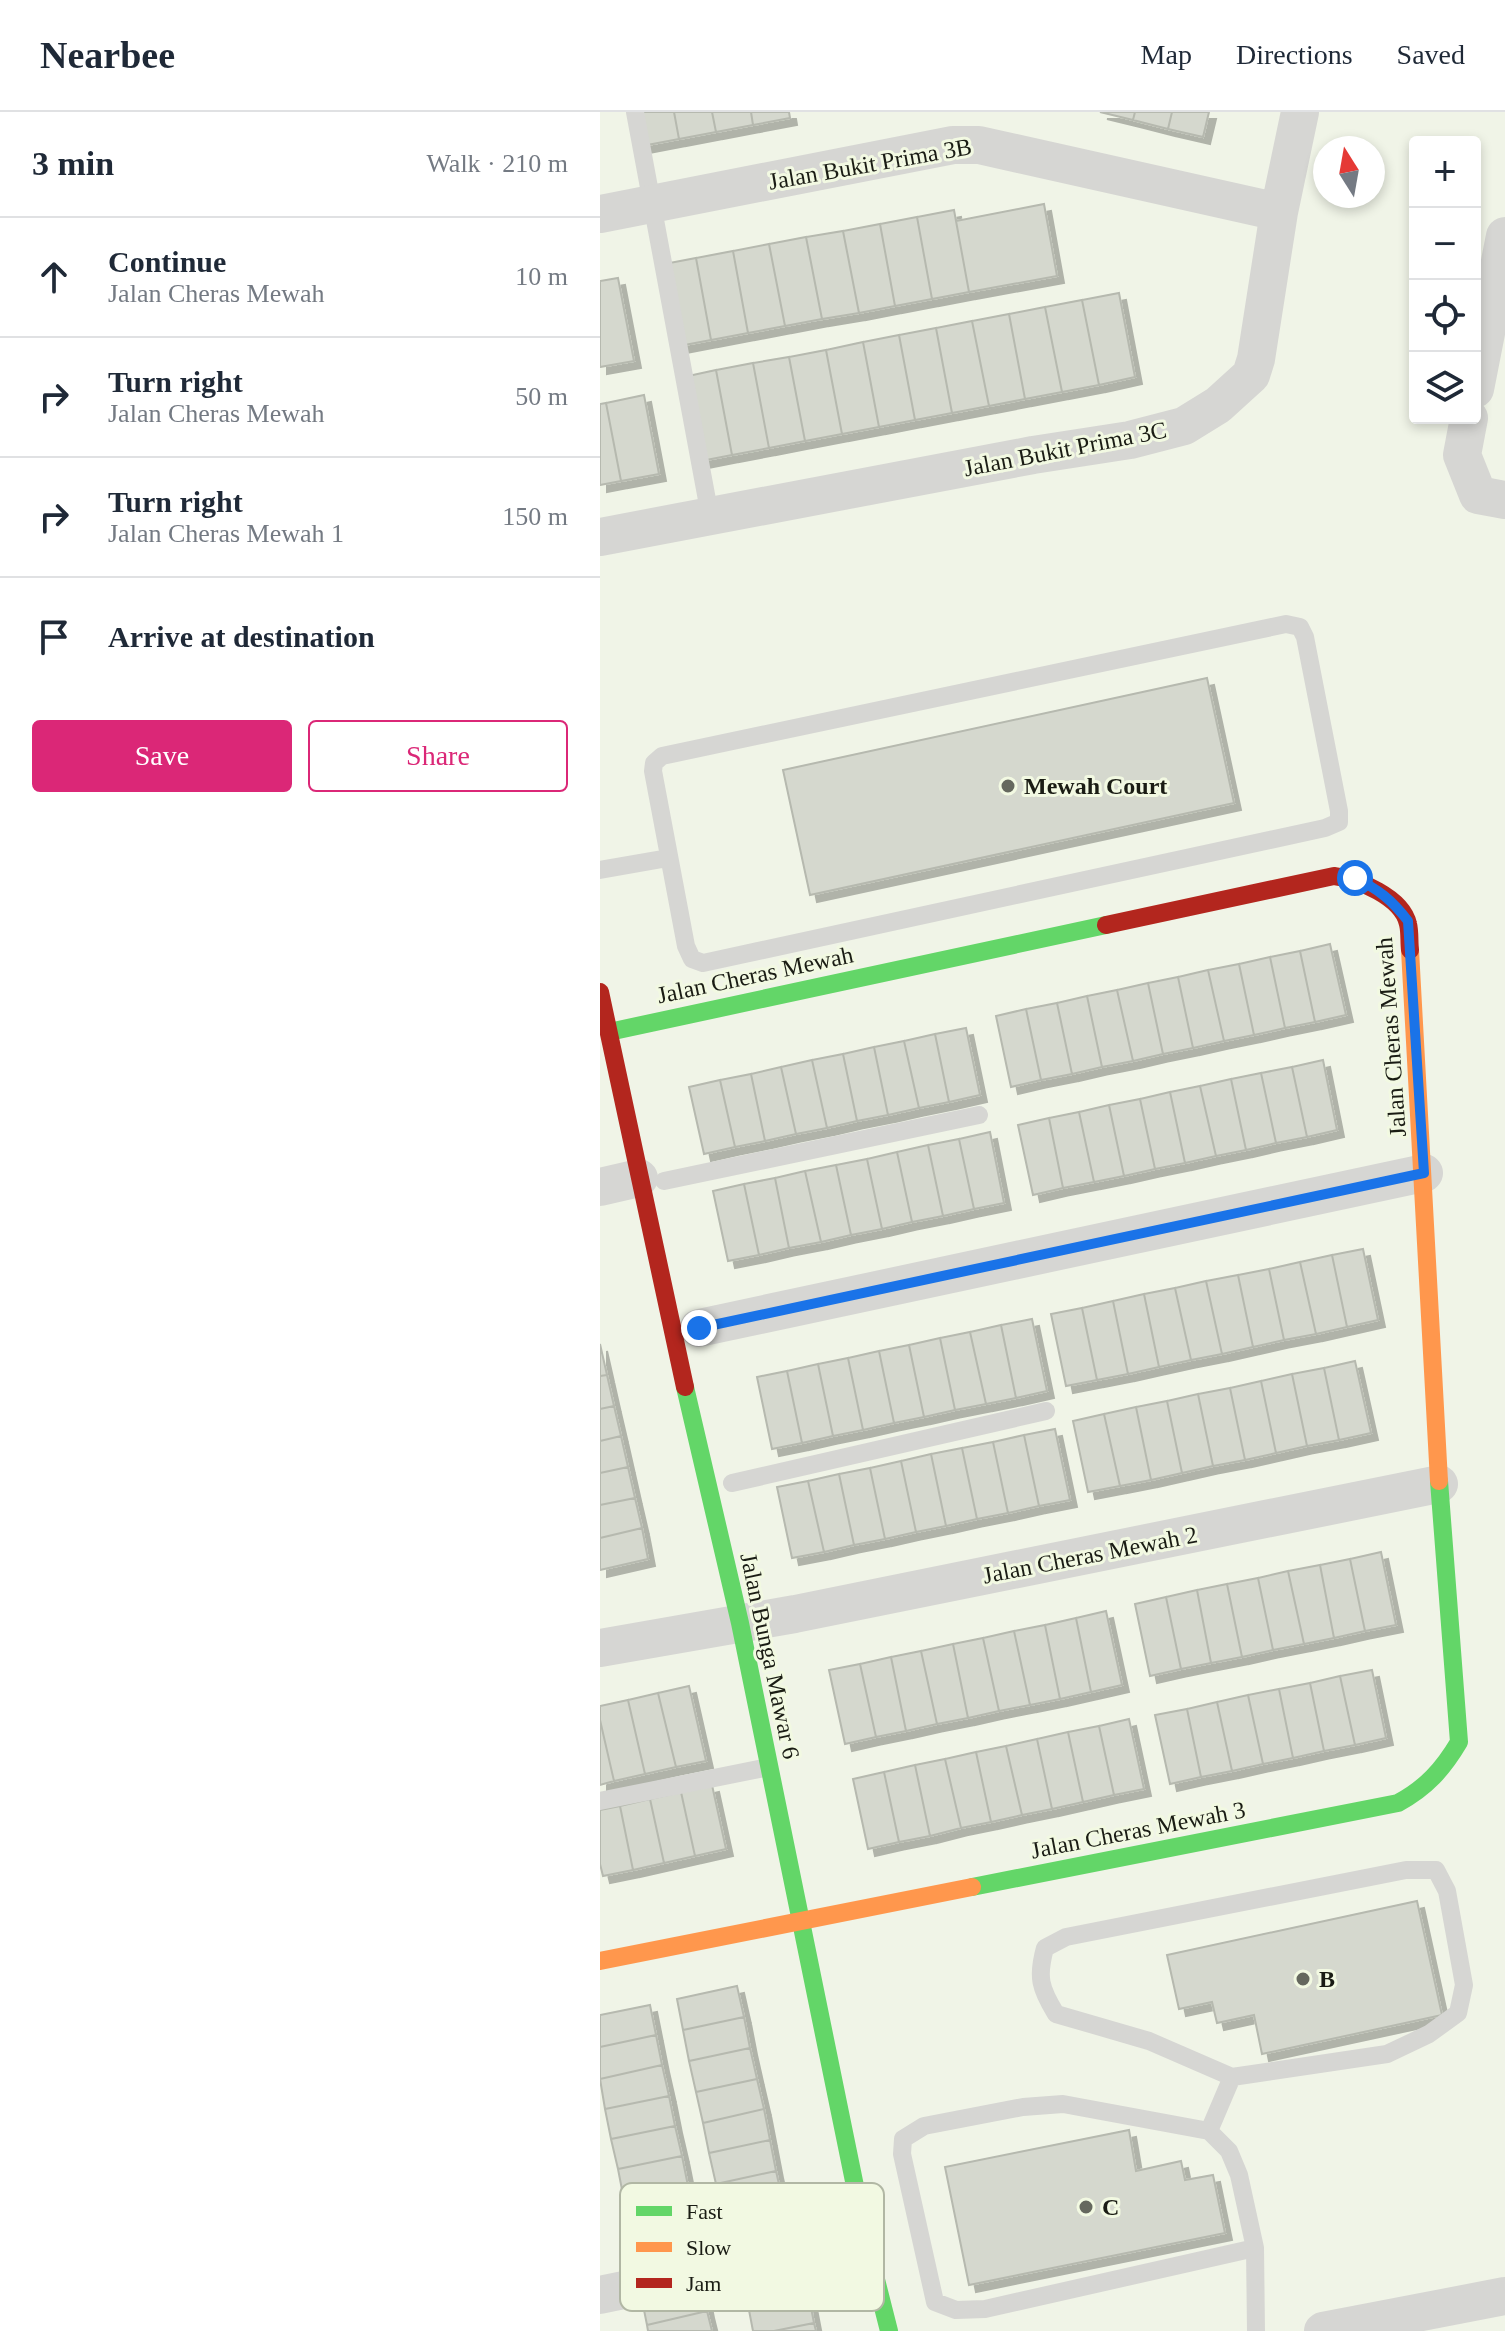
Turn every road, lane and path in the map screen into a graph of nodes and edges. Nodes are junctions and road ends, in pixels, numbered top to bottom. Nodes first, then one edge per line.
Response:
1 (635, 112) edge
2 (1300, 112) edge
3 (653, 204) junction
4 (1279, 212) junction
5 (600, 214) edge
6 (1504, 245) edge
7 (1481, 359) edge
8 (1468, 424) edge
9 (1505, 500) edge
10 (710, 516) junction
11 (600, 537) edge
12 (668, 858) junction
13 (600, 870) edge
14 (600, 992) edge
15 (604, 1033) edge
16 (979, 1115) dead end
17 (1424, 1173) junction
18 (651, 1180) junction
19 (600, 1187) edge
20 (699, 1328) dead end
21 (1046, 1411) dead end
22 (732, 1483) dead end
23 (1439, 1484) junction
24 (740, 1623) junction
25 (600, 1648) edge
26 (1459, 1742) joint
27 (769, 1767) junction
28 (600, 1801) edge
29 (800, 1920) junction
30 (600, 1961) edge
31 (1232, 2077) junction
32 (1209, 2131) junction
33 (854, 2183) edge
34 (1255, 2248) junction
35 (620, 2291) edge
36 (600, 2295) edge
37 (1505, 2296) edge
38 (884, 2311) edge
39 (1437, 2321) edge
40 (889, 2331) edge
41 (1256, 2331) edge
42 (1323, 2331) edge

1 - 3 lane
2 - 4 street, Jalan Bukit Prima 3C
3 - 4 street, Jalan Bukit Prima 3B
3 - 5 street, Jalan Bukit Prima 3B
3 - 10 lane
4 - 10 street, Jalan Bukit Prima 3C
6 - 7 street
8 - 9 street
10 - 11 street, Jalan Bukit Prima 3C
12 - 12 lane
12 - 13 lane
14 - 15 street, Jalan Bunga Mawar 6
15 - 17 street, Jalan Cheras Mewah
15 - 18 street, Jalan Bunga Mawar 6
16 - 18 lane
17 - 20 street
17 - 23 street, Jalan Cheras Mewah
18 - 19 street
18 - 24 street, Jalan Bunga Mawar 6
21 - 22 lane
23 - 24 street, Jalan Cheras Mewah 2
23 - 26 street, Jalan Cheras Mewah
24 - 25 street, Jalan Cheras Mewah 2
24 - 27 street, Jalan Bunga Mawar 6
26 - 29 street, Jalan Cheras Mewah 3
27 - 28 lane
27 - 29 street, Jalan Bunga Mawar 6
29 - 30 street, Jalan Cheras Mewah 3
29 - 33 street, Jalan Bunga Mawar 6
31 - 31 lane
31 - 32 lane
32 - 34 lane
32 - 34 lane
34 - 41 lane
35 - 36 street
37 - 39 street
38 - 40 street, Jalan Bunga Mawar 6
39 - 42 street

